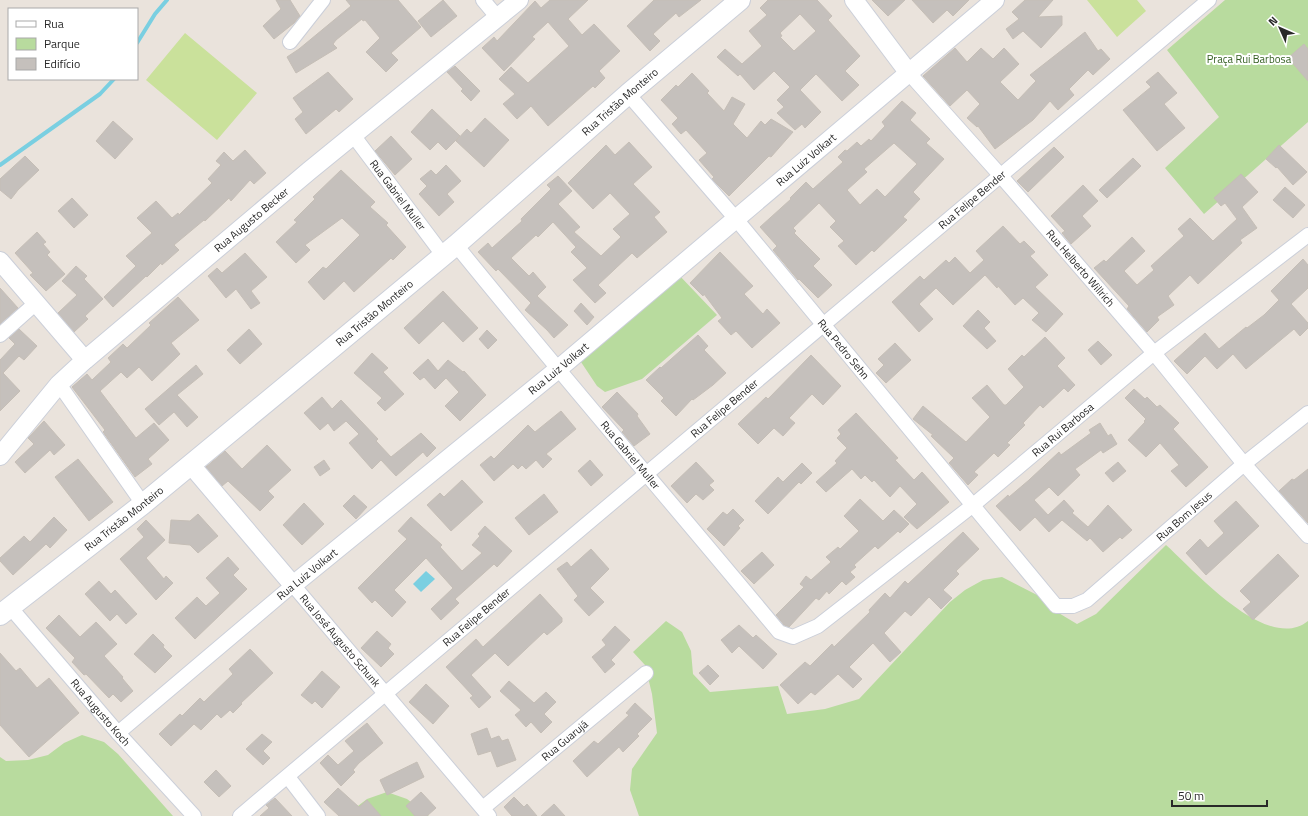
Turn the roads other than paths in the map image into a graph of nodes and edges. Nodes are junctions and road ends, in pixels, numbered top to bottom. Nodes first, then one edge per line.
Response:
1 (323, 0) edge
2 (483, 0) edge
3 (519, 0) edge
4 (740, 0) edge
5 (854, 0) edge
6 (995, 0) edge
7 (1209, 0) edge
8 (498, 18) junction
9 (290, 42) dead end
10 (908, 72) junction
11 (628, 94) junction
12 (353, 135) junction
13 (1001, 176) junction
14 (736, 219) junction
15 (1308, 235) edge
16 (449, 250) junction
17 (0, 262) edge
18 (36, 303) junction
19 (824, 325) junction
20 (0, 335) edge
21 (1154, 353) junction
22 (85, 360) junction
23 (557, 370) junction
24 (59, 384) junction
25 (1308, 413) edge
26 (0, 456) edge
27 (1244, 464) junction
28 (192, 465) junction
29 (647, 473) junction
30 (144, 504) junction
31 (972, 506) junction
32 (1308, 536) edge
33 (293, 585) junction
34 (1056, 606) joint
35 (5, 611) edge
36 (818, 626) joint
37 (646, 673) dead end
38 (386, 693) junction
39 (118, 733) junction
40 (288, 777) junction
41 (486, 812) edge
42 (194, 816) edge
43 (240, 816) edge
44 (318, 816) edge

1 - 9 street
2 - 8 street
3 - 8 street, Rua Augusto Becker
4 - 11 main road, Rua Tristão Monteiro
5 - 10 street, Rua Helberto Willrich
6 - 10 street, Rua Luiz Volkart
7 - 13 street, Rua Felipe Bender
8 - 12 street, Rua Augusto Becker
10 - 13 street, Rua Helberto Willrich
10 - 14 street, Rua Luiz Volkart
11 - 14 street, Rua Pedro Sehn
11 - 16 main road, Rua Tristão Monteiro
12 - 16 street, Rua Gabriel Muller
12 - 22 street, Rua Augusto Becker
13 - 19 street, Rua Felipe Bender
13 - 21 street, Rua Helberto Willrich
14 - 19 street, Rua Pedro Sehn
14 - 23 street, Rua Luiz Volkart
15 - 21 street, Rua Rui Barbosa
16 - 23 street, Rua Gabriel Muller
16 - 28 main road, Rua Tristão Monteiro
17 - 18 street
18 - 20 street
18 - 22 street
19 - 29 street, Rua Felipe Bender
19 - 31 street, Rua Pedro Sehn
21 - 27 street, Rua Helberto Willrich
21 - 31 street, Rua Rui Barbosa
22 - 24 street, Rua Augusto Becker
23 - 29 street, Rua Gabriel Muller
23 - 33 street, Rua Luiz Volkart
24 - 26 street, Rua Augusto Becker
24 - 30 street
25 - 27 street, Rua Bom Jesus
27 - 32 street, Rua Helberto Willrich
27 - 34 street, Rua Bom Jesus
28 - 30 main road, Rua Tristão Monteiro
28 - 33 street, Rua José Augusto Schunk
29 - 36 street, Rua Gabriel Muller
29 - 38 street, Rua Felipe Bender
30 - 35 main road, Rua Tristão Monteiro
31 - 34 street, Rua Pedro Sehn
31 - 36 street, Rua Rui Barbosa
33 - 38 street, Rua José Augusto Schunk
33 - 39 street, Rua Luiz Volkart
35 - 39 street, Rua Augusto Koch
37 - 41 street, Rua Guarujá
38 - 40 street, Rua Felipe Bender
38 - 41 street, Rua José Augusto Schunk
39 - 42 street, Rua Augusto Koch
40 - 43 street, Rua Felipe Bender
40 - 44 street

